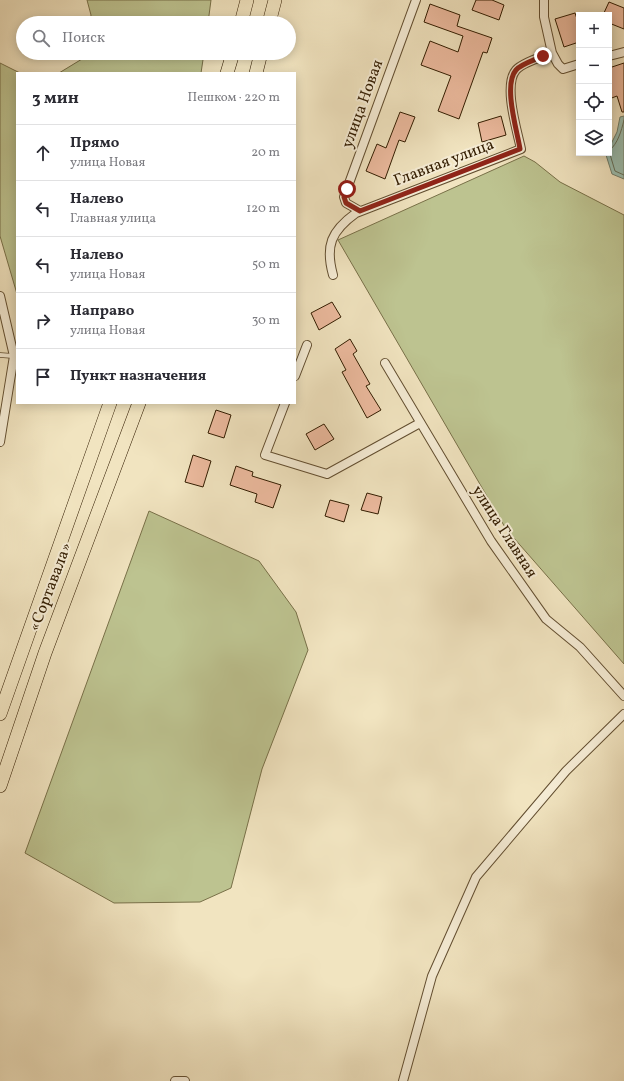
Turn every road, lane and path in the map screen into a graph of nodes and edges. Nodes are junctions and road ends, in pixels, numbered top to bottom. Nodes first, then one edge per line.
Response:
1 (247, 0) edge
2 (275, 0) edge
3 (416, 0) edge
4 (544, 0) edge
5 (243, 16) edge
6 (271, 16) edge
7 (624, 52) edge
8 (552, 53) junction
9 (612, 55) edge
10 (231, 60) edge
11 (259, 60) edge
12 (576, 65) edge
13 (227, 72) edge
14 (256, 72) edge
15 (360, 211) junction
16 (333, 275) dead end
17 (0, 296) edge
18 (307, 345) dead end
19 (0, 355) edge
20 (16, 356) edge
21 (385, 363) dead end
22 (296, 373) edge
23 (139, 404) edge
24 (285, 404) edge
25 (108, 405) edge
26 (420, 422) junction
27 (0, 442) edge
28 (624, 696) edge
29 (0, 714) edge
30 (624, 714) edge
31 (0, 786) edge
32 (175, 1081) edge
33 (185, 1081) edge
34 (403, 1081) edge

1 - 5 highway
2 - 6 highway
3 - 15 street, улица Новая
4 - 8 street
7 - 9 street
8 - 12 street
8 - 15 street, Главная улица
10 - 13 highway
11 - 14 highway
15 - 16 street, Главная улица
17 - 20 street
18 - 22 street
19 - 20 lane
20 - 27 street
21 - 26 street, улица Главная
23 - 31 highway, «Сортавала»
24 - 26 street
25 - 29 highway, «Сортавала»
26 - 28 street, улица Главная
30 - 34 street
32 - 33 street

